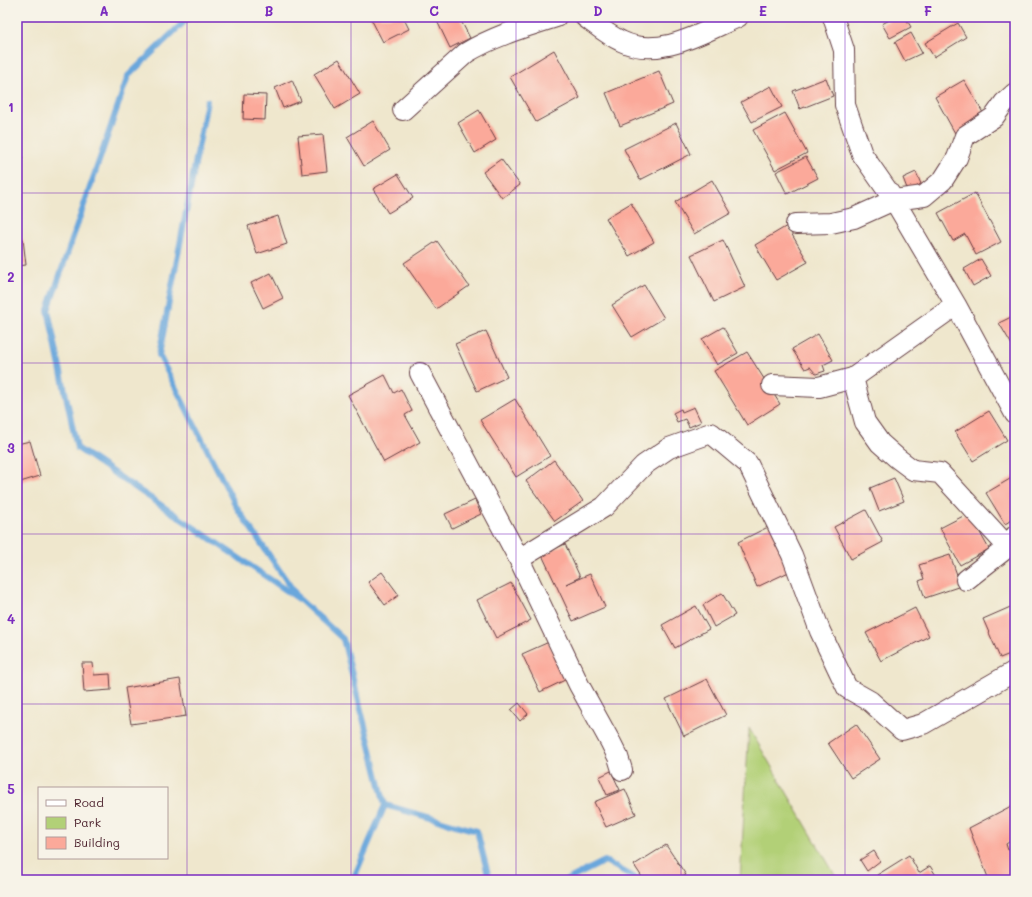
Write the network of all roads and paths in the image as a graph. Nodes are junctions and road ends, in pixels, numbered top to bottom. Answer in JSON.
{"nodes":[{"id":1,"x":556,"y":17,"type":"edge"},
{"id":2,"x":585,"y":17,"type":"edge"},
{"id":3,"x":738,"y":17,"type":"edge"},
{"id":4,"x":833,"y":17,"type":"edge"},
{"id":5,"x":1015,"y":93,"type":"edge"},
{"id":6,"x":403,"y":110,"type":"dead end"},
{"id":7,"x":894,"y":200,"type":"junction"},
{"id":8,"x":796,"y":224,"type":"dead end"},
{"id":9,"x":956,"y":305,"type":"junction"},
{"id":10,"x":420,"y":373,"type":"dead end"},
{"id":11,"x":853,"y":378,"type":"junction"},
{"id":12,"x":772,"y":385,"type":"dead end"},
{"id":13,"x":1015,"y":414,"type":"edge"},
{"id":14,"x":1011,"y":541,"type":"edge"},
{"id":15,"x":519,"y":559,"type":"junction"},
{"id":16,"x":966,"y":580,"type":"dead end"},
{"id":17,"x":1015,"y":671,"type":"edge"},
{"id":18,"x":622,"y":770,"type":"dead end"}],
"edges":[{"from":1,"to":6,"type":"street"},
{"from":2,"to":3,"type":"street"},
{"from":4,"to":7,"type":"street"},
{"from":5,"to":7,"type":"street"},
{"from":7,"to":8,"type":"street"},
{"from":7,"to":9,"type":"street"},
{"from":9,"to":11,"type":"street"},
{"from":9,"to":13,"type":"street"},
{"from":10,"to":15,"type":"street"},
{"from":11,"to":12,"type":"street"},
{"from":11,"to":14,"type":"street"},
{"from":14,"to":16,"type":"street"},
{"from":15,"to":17,"type":"street"},
{"from":15,"to":18,"type":"street"}]}
